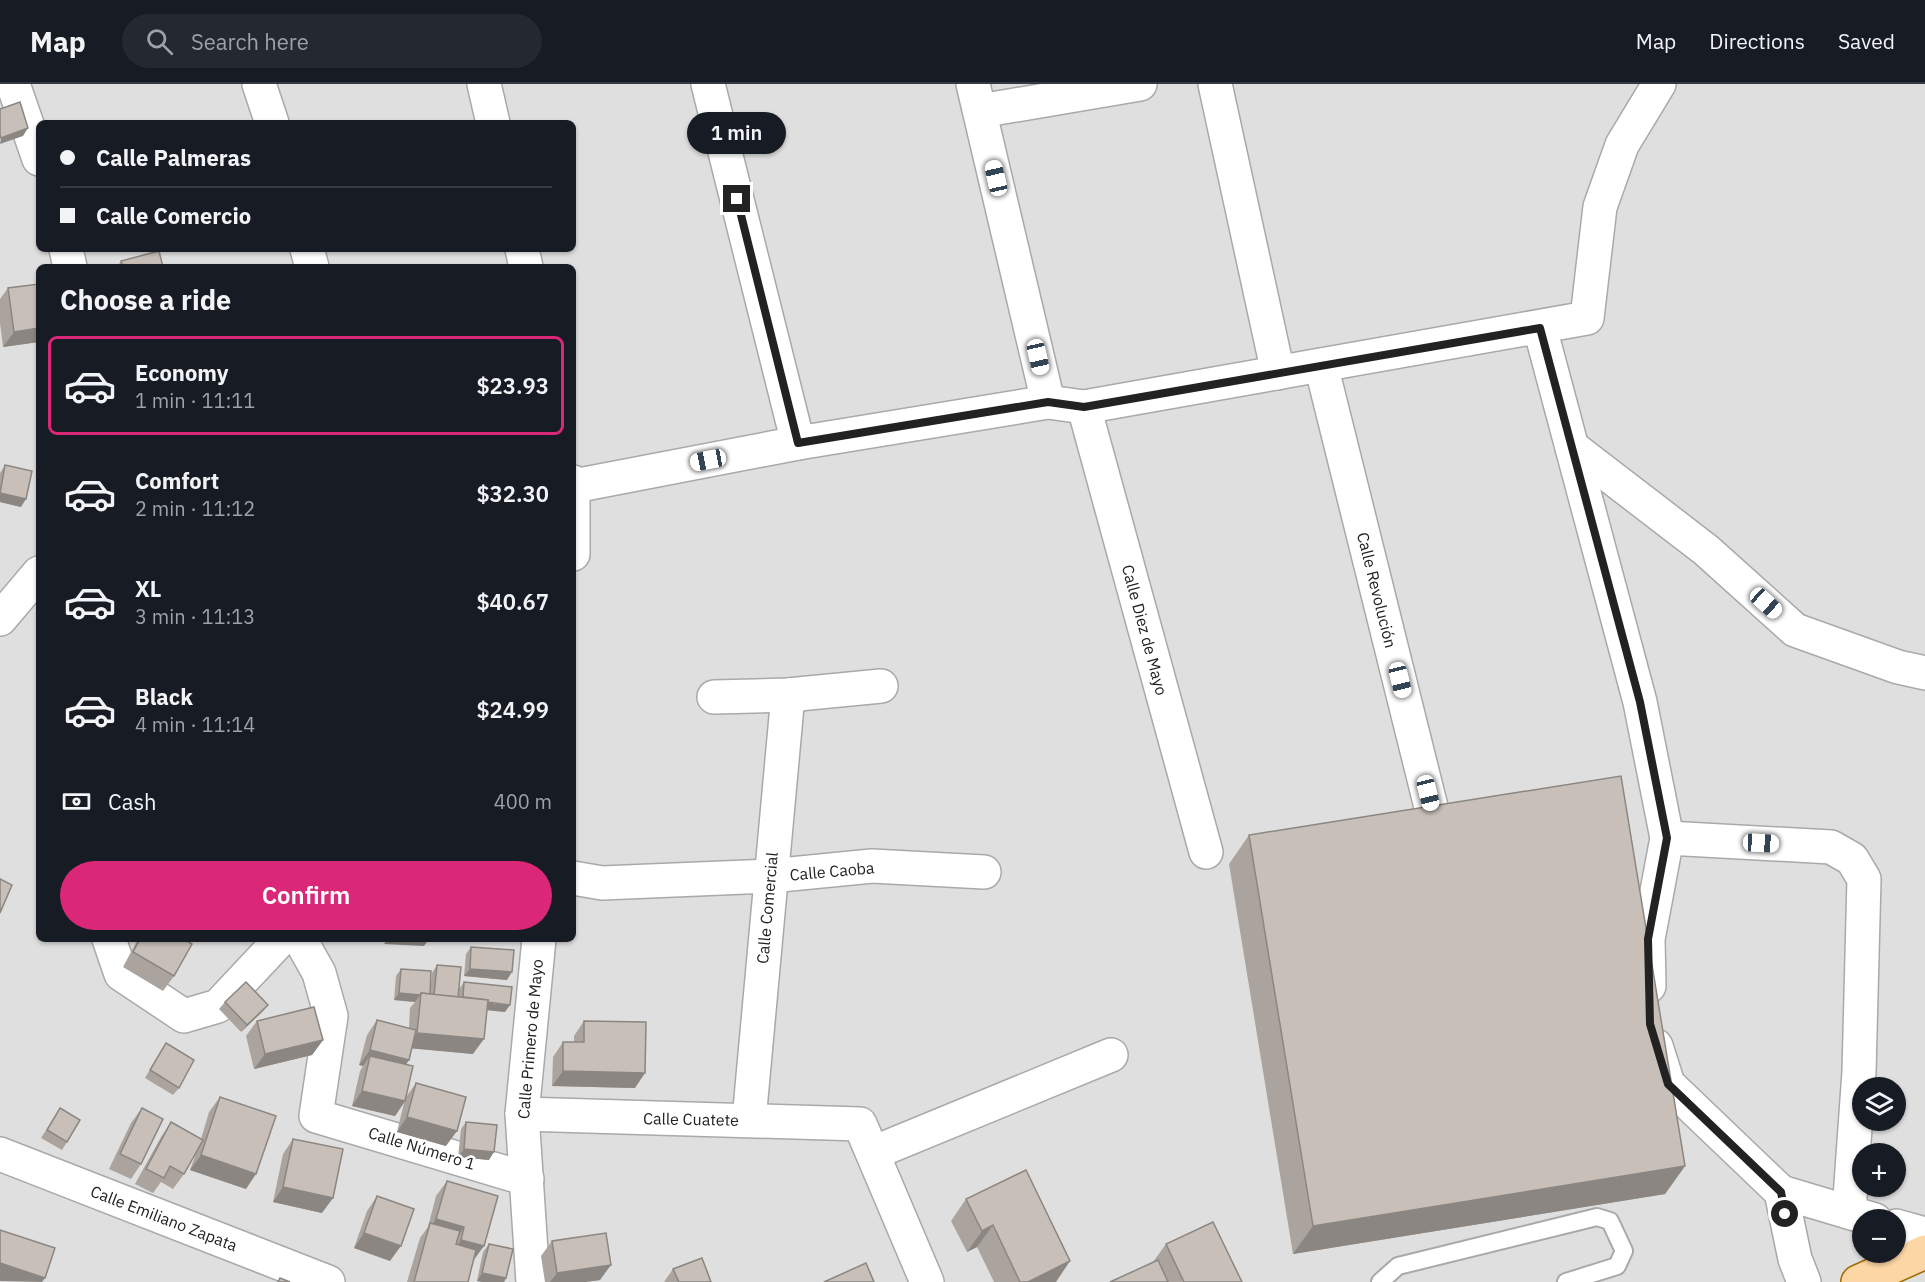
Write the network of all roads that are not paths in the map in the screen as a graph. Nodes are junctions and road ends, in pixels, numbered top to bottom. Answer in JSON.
{"nodes":[{"id":1,"x":13,"y":84,"type":"edge"},
{"id":2,"x":259,"y":84,"type":"edge"},
{"id":3,"x":484,"y":84,"type":"edge"},
{"id":4,"x":708,"y":84,"type":"edge"},
{"id":5,"x":1140,"y":84,"type":"edge"},
{"id":6,"x":1215,"y":84,"type":"edge"},
{"id":7,"x":1659,"y":84,"type":"edge"},
{"id":8,"x":977,"y":98,"type":"edge"},
{"id":9,"x":271,"y":120,"type":"edge"},
{"id":10,"x":492,"y":120,"type":"edge"},
{"id":11,"x":36,"y":150,"type":"edge"},
{"id":12,"x":1540,"y":328,"type":"junction"},
{"id":13,"x":1321,"y":365,"type":"junction"},
{"id":14,"x":1278,"y":373,"type":"junction"},
{"id":15,"x":1048,"y":402,"type":"junction"},
{"id":16,"x":1084,"y":407,"type":"junction"},
{"id":17,"x":798,"y":443,"type":"junction"},
{"id":18,"x":1572,"y":447,"type":"junction"},
{"id":19,"x":576,"y":483,"type":"edge"},
{"id":20,"x":36,"y":577,"type":"edge"},
{"id":21,"x":0,"y":619,"type":"edge"},
{"id":22,"x":1925,"y":673,"type":"edge"},
{"id":23,"x":881,"y":686,"type":"dead end"},
{"id":24,"x":788,"y":696,"type":"junction"},
{"id":25,"x":714,"y":697,"type":"dead end"},
{"id":26,"x":1433,"y":815,"type":"edge"},
{"id":27,"x":1667,"y":838,"type":"junction"},
{"id":28,"x":1206,"y":852,"type":"dead end"},
{"id":29,"x":984,"y":872,"type":"dead end"},
{"id":30,"x":770,"y":876,"type":"junction"},
{"id":31,"x":576,"y":879,"type":"edge"},
{"id":32,"x":110,"y":942,"type":"edge"},
{"id":33,"x":277,"y":942,"type":"edge"},
{"id":34,"x":302,"y":942,"type":"edge"},
{"id":35,"x":538,"y":942,"type":"edge"},
{"id":36,"x":1110,"y":1055,"type":"dead end"},
{"id":37,"x":522,"y":1114,"type":"junction"},
{"id":38,"x":749,"y":1120,"type":"junction"},
{"id":39,"x":867,"y":1139,"type":"junction"},
{"id":40,"x":0,"y":1154,"type":"edge"},
{"id":41,"x":527,"y":1179,"type":"junction"},
{"id":42,"x":1781,"y":1192,"type":"junction"},
{"id":43,"x":1862,"y":1209,"type":"edge"},
{"id":44,"x":1852,"y":1213,"type":"edge"},
{"id":45,"x":1906,"y":1229,"type":"edge"},
{"id":46,"x":1925,"y":1234,"type":"edge"},
{"id":47,"x":1925,"y":1252,"type":"edge"},
{"id":48,"x":328,"y":1282,"type":"edge"},
{"id":49,"x":533,"y":1282,"type":"edge"},
{"id":50,"x":927,"y":1282,"type":"edge"},
{"id":51,"x":1380,"y":1282,"type":"edge"},
{"id":52,"x":1566,"y":1282,"type":"edge"},
{"id":53,"x":1804,"y":1282,"type":"edge"},
{"id":54,"x":1858,"y":1282,"type":"edge"}],
"edges":[{"from":1,"to":11,"type":"street"},
{"from":2,"to":9,"type":"street"},
{"from":3,"to":10,"type":"street"},
{"from":4,"to":17,"type":"street"},
{"from":5,"to":8,"type":"street"},
{"from":6,"to":14,"type":"street"},
{"from":7,"to":12,"type":"street"},
{"from":8,"to":15,"type":"street"},
{"from":12,"to":13,"type":"street"},
{"from":12,"to":18,"type":"street"},
{"from":13,"to":14,"type":"street"},
{"from":13,"to":26,"type":"street","name":"Calle Revolución"},
{"from":14,"to":16,"type":"street"},
{"from":15,"to":16,"type":"street"},
{"from":15,"to":17,"type":"street"},
{"from":16,"to":28,"type":"street","name":"Calle Diez de Mayo"},
{"from":17,"to":19,"type":"street"},
{"from":18,"to":22,"type":"street"},
{"from":18,"to":27,"type":"street"},
{"from":20,"to":21,"type":"street"},
{"from":23,"to":24,"type":"street"},
{"from":24,"to":25,"type":"street"},
{"from":24,"to":30,"type":"street","name":"Calle Comercial"},
{"from":27,"to":42,"type":"street"},
{"from":27,"to":43,"type":"street"},
{"from":29,"to":30,"type":"street","name":"Calle Caoba"},
{"from":30,"to":31,"type":"street","name":"Calle Caoba"},
{"from":30,"to":38,"type":"street","name":"Calle Comercial"},
{"from":32,"to":33,"type":"street"},
{"from":34,"to":41,"type":"street","name":"Calle Número 1"},
{"from":35,"to":37,"type":"street","name":"Calle Primero de Mayo"},
{"from":36,"to":39,"type":"street","name":"Calle Cuatete"},
{"from":37,"to":38,"type":"street","name":"Calle Cuatete"},
{"from":37,"to":41,"type":"street","name":"Calle Primero de Mayo"},
{"from":38,"to":39,"type":"street","name":"Calle Cuatete"},
{"from":39,"to":50,"type":"street"},
{"from":40,"to":48,"type":"street","name":"Calle Emiliano Zapata"},
{"from":41,"to":49,"type":"street","name":"Calle Primero de Mayo"},
{"from":42,"to":44,"type":"street"},
{"from":42,"to":53,"type":"street"},
{"from":45,"to":46,"type":"street"},
{"from":47,"to":54,"type":"main road"},
{"from":51,"to":52,"type":"lane"}]}
